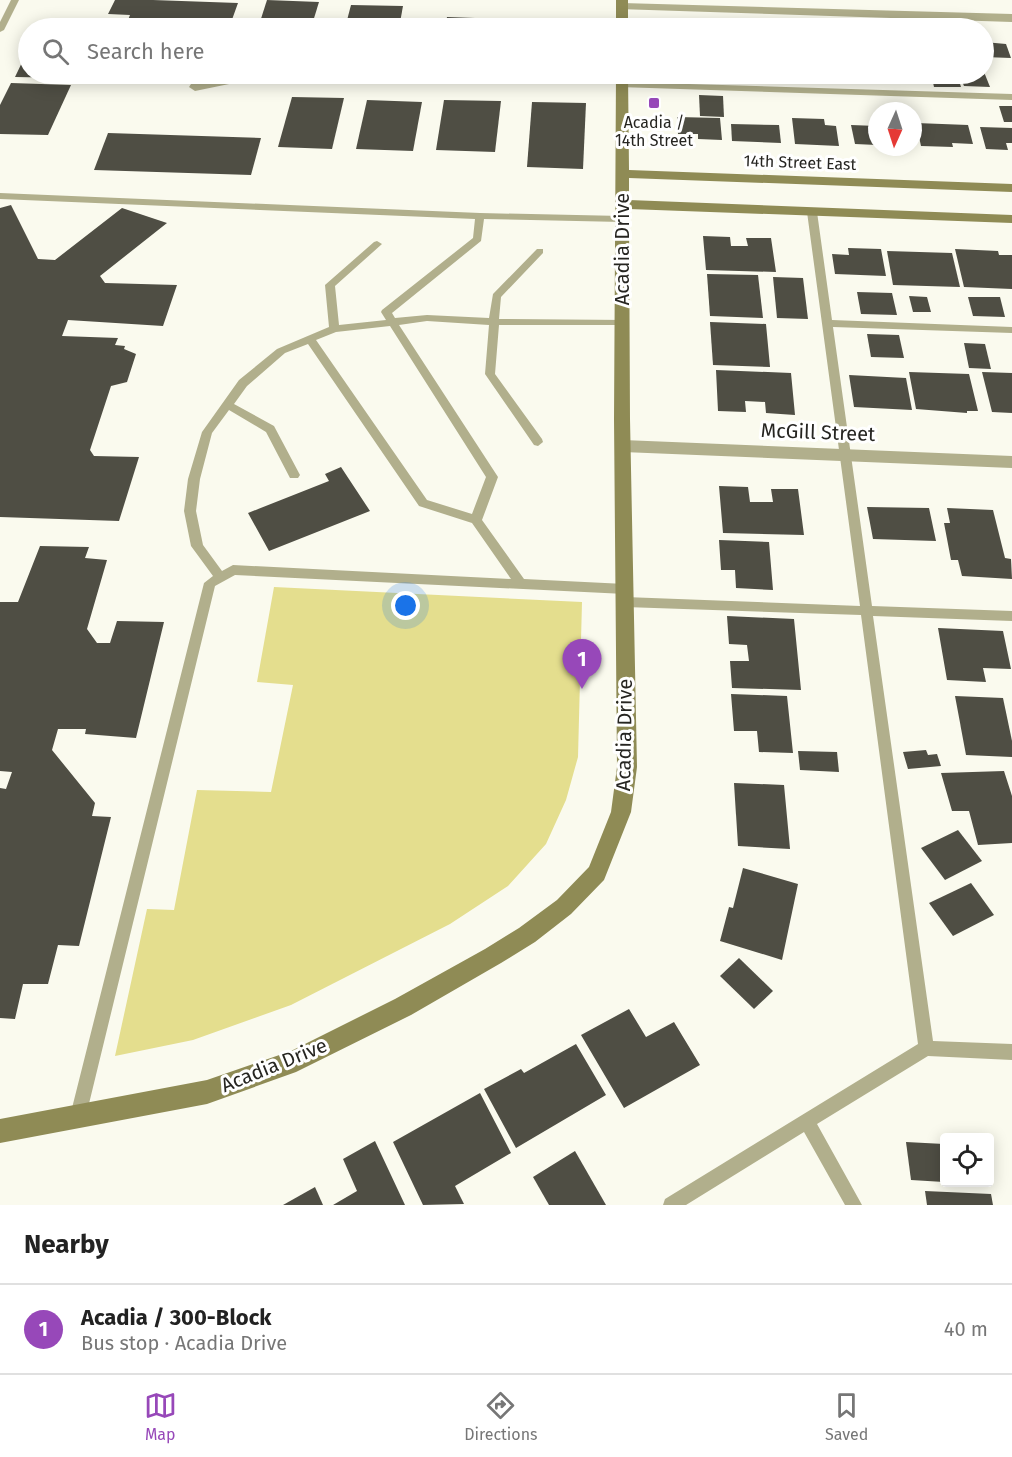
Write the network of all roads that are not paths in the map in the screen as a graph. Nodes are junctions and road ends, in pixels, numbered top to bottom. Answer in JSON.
{"nodes":[{"id":1,"x":15,"y":0,"type":"edge"},
{"id":2,"x":622,"y":4,"type":"edge"},
{"id":3,"x":1012,"y":18,"type":"edge"},
{"id":4,"x":0,"y":30,"type":"edge"},
{"id":5,"x":210,"y":84,"type":"edge"},
{"id":6,"x":622,"y":84,"type":"edge"},
{"id":7,"x":730,"y":84,"type":"edge"},
{"id":8,"x":195,"y":87,"type":"dead end"},
{"id":9,"x":1012,"y":97,"type":"edge"},
{"id":10,"x":622,"y":174,"type":"junction"},
{"id":11,"x":1012,"y":188,"type":"edge"},
{"id":12,"x":0,"y":196,"type":"edge"},
{"id":13,"x":622,"y":211,"type":"junction"},
{"id":14,"x":812,"y":212,"type":"junction"},
{"id":15,"x":480,"y":216,"type":"junction"},
{"id":16,"x":1012,"y":219,"type":"edge"},
{"id":17,"x":377,"y":244,"type":"dead end"},
{"id":18,"x":540,"y":251,"type":"dead end"},
{"id":19,"x":493,"y":322,"type":"junction"},
{"id":20,"x":622,"y":322,"type":"junction"},
{"id":21,"x":392,"y":323,"type":"junction"},
{"id":22,"x":827,"y":323,"type":"junction"},
{"id":23,"x":334,"y":329,"type":"junction"},
{"id":24,"x":1012,"y":330,"type":"edge"},
{"id":25,"x":309,"y":338,"type":"junction"},
{"id":26,"x":226,"y":404,"type":"junction"},
{"id":27,"x":538,"y":442,"type":"dead end"},
{"id":28,"x":623,"y":446,"type":"junction"},
{"id":29,"x":847,"y":454,"type":"junction"},
{"id":30,"x":1012,"y":462,"type":"edge"},
{"id":31,"x":294,"y":475,"type":"dead end"},
{"id":32,"x":476,"y":520,"type":"junction"},
{"id":33,"x":220,"y":577,"type":"junction"},
{"id":34,"x":521,"y":584,"type":"junction"},
{"id":35,"x":625,"y":595,"type":"junction"},
{"id":36,"x":868,"y":611,"type":"junction"},
{"id":37,"x":1012,"y":616,"type":"edge"},
{"id":38,"x":926,"y":1048,"type":"junction"},
{"id":39,"x":1012,"y":1052,"type":"edge"},
{"id":40,"x":78,"y":1116,"type":"junction"},
{"id":41,"x":807,"y":1121,"type":"junction"},
{"id":42,"x":0,"y":1131,"type":"edge"},
{"id":43,"x":671,"y":1205,"type":"edge"},
{"id":44,"x":854,"y":1205,"type":"edge"}],
"edges":[{"from":1,"to":4,"type":"lane"},
{"from":2,"to":3,"type":"street"},
{"from":5,"to":8,"type":"street"},
{"from":6,"to":10,"type":"street","name":"Acadia Drive"},
{"from":7,"to":9,"type":"lane"},
{"from":10,"to":11,"type":"street","name":"14th Street East"},
{"from":10,"to":13,"type":"street","name":"Acadia Drive"},
{"from":12,"to":15,"type":"lane"},
{"from":13,"to":14,"type":"street"},
{"from":13,"to":15,"type":"lane"},
{"from":13,"to":20,"type":"street","name":"Acadia Drive"},
{"from":14,"to":16,"type":"street"},
{"from":14,"to":22,"type":"lane"},
{"from":15,"to":21,"type":"lane"},
{"from":17,"to":23,"type":"lane"},
{"from":18,"to":19,"type":"lane"},
{"from":19,"to":20,"type":"lane"},
{"from":19,"to":21,"type":"lane"},
{"from":19,"to":27,"type":"lane"},
{"from":20,"to":28,"type":"street","name":"Acadia Drive"},
{"from":21,"to":23,"type":"lane"},
{"from":21,"to":32,"type":"lane"},
{"from":22,"to":24,"type":"lane"},
{"from":22,"to":29,"type":"lane"},
{"from":23,"to":25,"type":"lane"},
{"from":25,"to":26,"type":"lane"},
{"from":25,"to":32,"type":"lane"},
{"from":26,"to":31,"type":"lane"},
{"from":26,"to":33,"type":"lane"},
{"from":28,"to":29,"type":"street","name":"McGill Street"},
{"from":28,"to":35,"type":"street","name":"Acadia Drive"},
{"from":29,"to":30,"type":"street","name":"McGill Street"},
{"from":29,"to":36,"type":"lane"},
{"from":32,"to":34,"type":"lane"},
{"from":33,"to":34,"type":"lane"},
{"from":33,"to":40,"type":"lane"},
{"from":34,"to":35,"type":"lane"},
{"from":35,"to":36,"type":"lane"},
{"from":35,"to":40,"type":"street","name":"Acadia Drive"},
{"from":36,"to":37,"type":"lane"},
{"from":36,"to":38,"type":"lane"},
{"from":38,"to":39,"type":"lane"},
{"from":38,"to":41,"type":"lane"},
{"from":40,"to":42,"type":"street","name":"Acadia Drive"},
{"from":41,"to":43,"type":"lane"},
{"from":41,"to":44,"type":"lane"}]}
